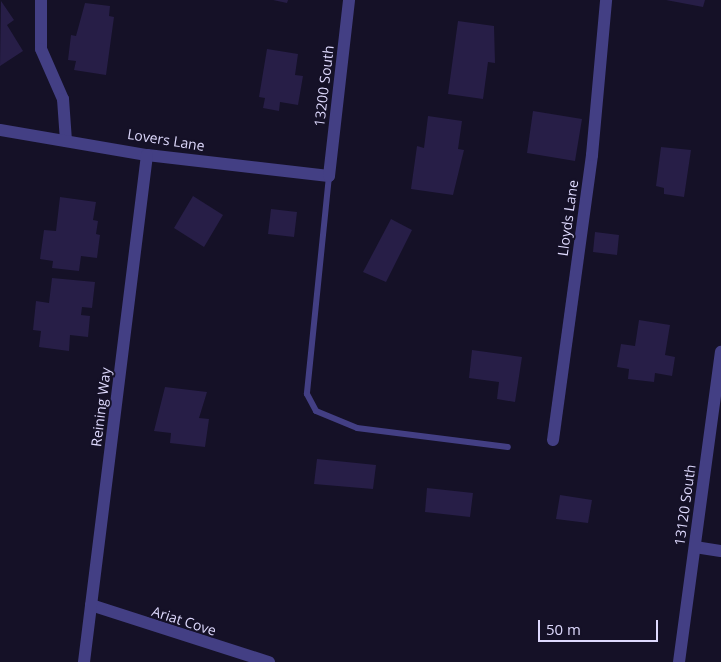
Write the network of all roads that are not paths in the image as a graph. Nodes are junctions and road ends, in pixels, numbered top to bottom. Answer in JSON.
{"nodes":[{"id":1,"x":41,"y":0,"type":"edge"},
{"id":2,"x":349,"y":0,"type":"edge"},
{"id":3,"x":606,"y":0,"type":"edge"},
{"id":4,"x":0,"y":130,"type":"edge"},
{"id":5,"x":66,"y":141,"type":"junction"},
{"id":6,"x":147,"y":155,"type":"junction"},
{"id":7,"x":328,"y":176,"type":"junction"},
{"id":8,"x":721,"y":352,"type":"edge"},
{"id":9,"x":553,"y":440,"type":"dead end"},
{"id":10,"x":508,"y":447,"type":"dead end"},
{"id":11,"x":695,"y":547,"type":"junction"},
{"id":12,"x":721,"y":551,"type":"edge"},
{"id":13,"x":91,"y":605,"type":"junction"},
{"id":14,"x":84,"y":662,"type":"edge"},
{"id":15,"x":269,"y":662,"type":"edge"},
{"id":16,"x":679,"y":662,"type":"edge"}],
"edges":[{"from":1,"to":5,"type":"street"},
{"from":2,"to":7,"type":"street","name":"13200 South"},
{"from":3,"to":9,"type":"street","name":"Lloyds Lane"},
{"from":4,"to":5,"type":"street","name":"Lovers Lane"},
{"from":5,"to":6,"type":"street","name":"Lovers Lane"},
{"from":6,"to":7,"type":"street","name":"Lovers Lane"},
{"from":6,"to":13,"type":"street","name":"Reining Way"},
{"from":7,"to":10,"type":"lane"},
{"from":8,"to":11,"type":"street","name":"13120 South"},
{"from":11,"to":12,"type":"street"},
{"from":11,"to":16,"type":"street","name":"13120 South"},
{"from":13,"to":14,"type":"street","name":"Reining Way"},
{"from":13,"to":15,"type":"street","name":"Ariat Cove"}]}
